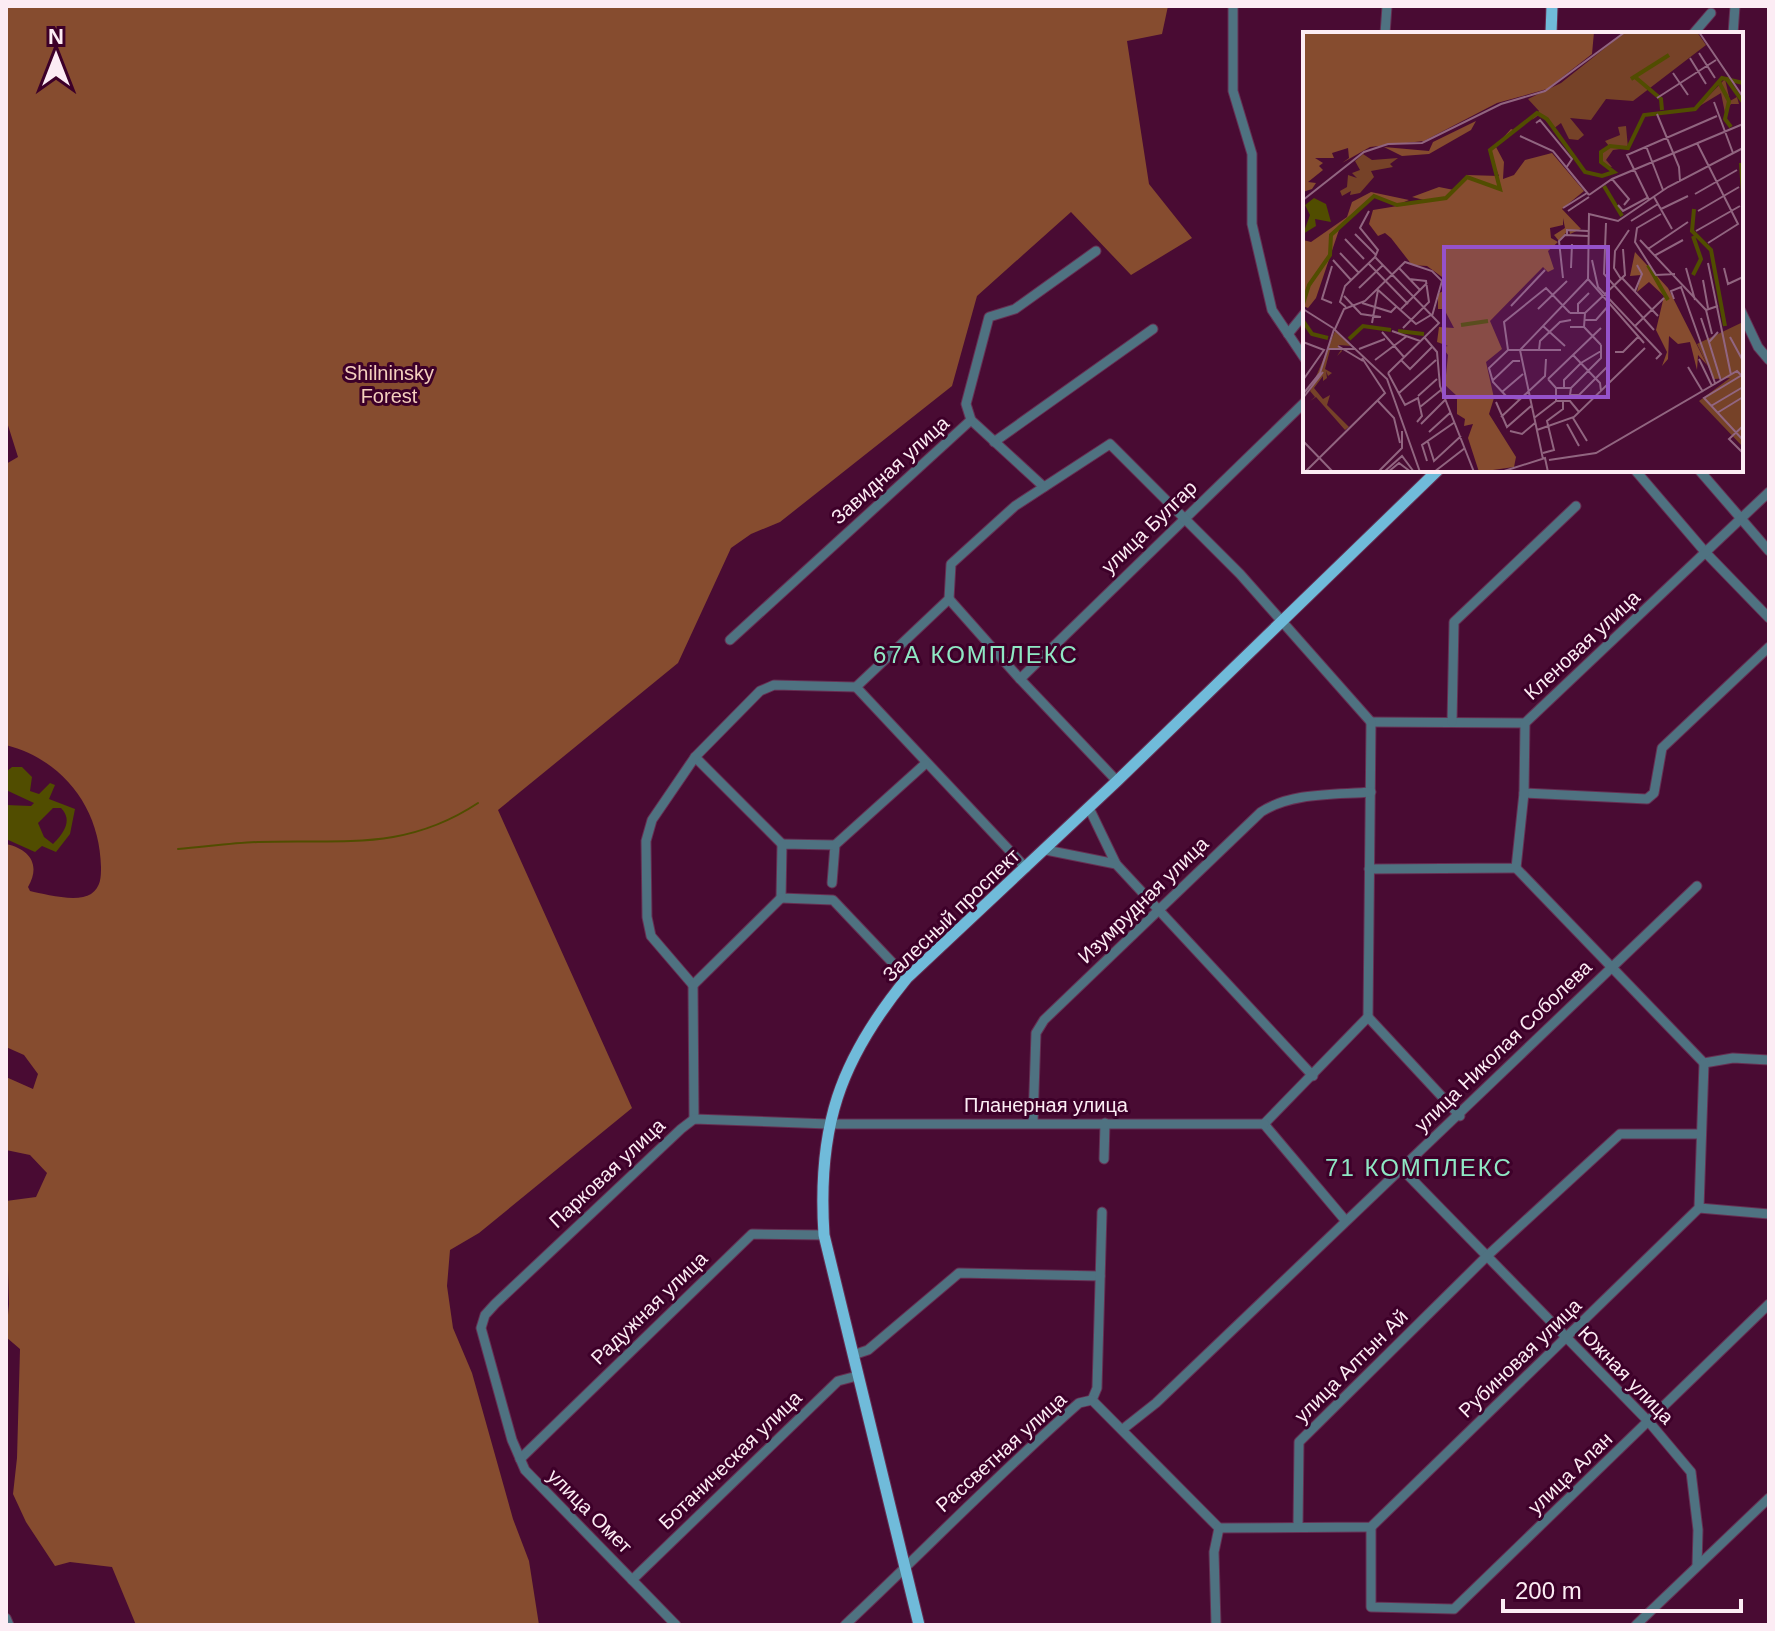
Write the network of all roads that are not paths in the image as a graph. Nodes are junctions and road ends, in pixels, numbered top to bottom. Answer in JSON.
{"nodes":[{"id":1,"x":1233,"y":6,"type":"edge"},
{"id":2,"x":1387,"y":6,"type":"edge"},
{"id":3,"x":1552,"y":6,"type":"edge"},
{"id":4,"x":1735,"y":6,"type":"edge"},
{"id":5,"x":1711,"y":13,"type":"dead end"},
{"id":6,"x":1385,"y":32,"type":"edge"},
{"id":7,"x":1551,"y":32,"type":"edge"},
{"id":8,"x":1695,"y":32,"type":"edge"},
{"id":9,"x":1733,"y":32,"type":"edge"},
{"id":10,"x":1096,"y":251,"type":"dead end"},
{"id":11,"x":1303,"y":315,"type":"edge"},
{"id":12,"x":1743,"y":315,"type":"edge"},
{"id":13,"x":1153,"y":329,"type":"dead end"},
{"id":14,"x":1288,"y":334,"type":"junction"},
{"id":15,"x":1303,"y":356,"type":"edge"},
{"id":16,"x":1769,"y":360,"type":"edge"},
{"id":17,"x":1303,"y":404,"type":"edge"},
{"id":18,"x":971,"y":420,"type":"junction"},
{"id":19,"x":994,"y":442,"type":"junction"},
{"id":20,"x":1436,"y":472,"type":"edge"},
{"id":21,"x":1637,"y":472,"type":"edge"},
{"id":22,"x":1701,"y":472,"type":"edge"},
{"id":23,"x":1044,"y":487,"type":"junction"},
{"id":24,"x":1769,"y":492,"type":"edge"},
{"id":25,"x":1576,"y":506,"type":"dead end"},
{"id":26,"x":1182,"y":519,"type":"junction"},
{"id":27,"x":1740,"y":520,"type":"junction"},
{"id":28,"x":1769,"y":551,"type":"edge"},
{"id":29,"x":1706,"y":553,"type":"junction"},
{"id":30,"x":949,"y":599,"type":"junction"},
{"id":31,"x":1769,"y":618,"type":"edge"},
{"id":32,"x":1281,"y":622,"type":"junction"},
{"id":33,"x":730,"y":640,"type":"dead end"},
{"id":34,"x":1769,"y":647,"type":"edge"},
{"id":35,"x":1020,"y":679,"type":"junction"},
{"id":36,"x":856,"y":687,"type":"junction"},
{"id":37,"x":1371,"y":722,"type":"junction"},
{"id":38,"x":1452,"y":722,"type":"junction"},
{"id":39,"x":1525,"y":723,"type":"junction"},
{"id":40,"x":695,"y":757,"type":"junction"},
{"id":41,"x":925,"y":764,"type":"junction"},
{"id":42,"x":1117,"y":781,"type":"junction"},
{"id":43,"x":1371,"y":792,"type":"junction"},
{"id":44,"x":1524,"y":793,"type":"junction"},
{"id":45,"x":1089,"y":808,"type":"junction"},
{"id":46,"x":782,"y":844,"type":"junction"},
{"id":47,"x":835,"y":845,"type":"junction"},
{"id":48,"x":1046,"y":850,"type":"junction"},
{"id":49,"x":1116,"y":864,"type":"junction"},
{"id":50,"x":1026,"y":868,"type":"junction"},
{"id":51,"x":1516,"y":868,"type":"junction"},
{"id":52,"x":1369,"y":869,"type":"junction"},
{"id":53,"x":832,"y":883,"type":"dead end"},
{"id":54,"x":1697,"y":886,"type":"dead end"},
{"id":55,"x":781,"y":898,"type":"junction"},
{"id":56,"x":1159,"y":910,"type":"junction"},
{"id":57,"x":1610,"y":967,"type":"junction"},
{"id":58,"x":907,"y":978,"type":"junction"},
{"id":59,"x":693,"y":985,"type":"junction"},
{"id":60,"x":1368,"y":1017,"type":"junction"},
{"id":61,"x":1769,"y":1060,"type":"edge"},
{"id":62,"x":1704,"y":1063,"type":"junction"},
{"id":63,"x":1313,"y":1076,"type":"junction"},
{"id":64,"x":1460,"y":1116,"type":"junction"},
{"id":65,"x":694,"y":1119,"type":"junction"},
{"id":66,"x":1033,"y":1122,"type":"junction"},
{"id":67,"x":1105,"y":1123,"type":"junction"},
{"id":68,"x":828,"y":1124,"type":"junction"},
{"id":69,"x":1264,"y":1124,"type":"junction"},
{"id":70,"x":1701,"y":1134,"type":"junction"},
{"id":71,"x":1104,"y":1159,"type":"dead end"},
{"id":72,"x":1401,"y":1168,"type":"junction"},
{"id":73,"x":1699,"y":1208,"type":"junction"},
{"id":74,"x":1102,"y":1212,"type":"dead end"},
{"id":75,"x":1769,"y":1214,"type":"edge"},
{"id":76,"x":1345,"y":1220,"type":"junction"},
{"id":77,"x":824,"y":1235,"type":"junction"},
{"id":78,"x":1487,"y":1256,"type":"junction"},
{"id":79,"x":1100,"y":1276,"type":"junction"},
{"id":80,"x":1769,"y":1304,"type":"edge"},
{"id":81,"x":485,"y":1315,"type":"joint"},
{"id":82,"x":1566,"y":1339,"type":"junction"},
{"id":83,"x":853,"y":1355,"type":"junction"},
{"id":84,"x":857,"y":1376,"type":"junction"},
{"id":85,"x":1092,"y":1400,"type":"junction"},
{"id":86,"x":1649,"y":1422,"type":"junction"},
{"id":87,"x":1123,"y":1429,"type":"junction"},
{"id":88,"x":520,"y":1459,"type":"junction"},
{"id":89,"x":1769,"y":1498,"type":"edge"},
{"id":90,"x":1298,"y":1526,"type":"junction"},
{"id":91,"x":1371,"y":1527,"type":"junction"},
{"id":92,"x":1219,"y":1528,"type":"junction"},
{"id":93,"x":1697,"y":1566,"type":"junction"},
{"id":94,"x":905,"y":1568,"type":"junction"},
{"id":95,"x":632,"y":1580,"type":"junction"},
{"id":96,"x":6,"y":1618,"type":"edge"},
{"id":97,"x":9,"y":1625,"type":"edge"},
{"id":98,"x":676,"y":1625,"type":"edge"},
{"id":99,"x":845,"y":1625,"type":"edge"},
{"id":100,"x":919,"y":1625,"type":"edge"},
{"id":101,"x":1216,"y":1625,"type":"edge"},
{"id":102,"x":1636,"y":1625,"type":"edge"}],
"edges":[{"from":1,"to":14,"type":"street"},
{"from":2,"to":6,"type":"street"},
{"from":3,"to":7,"type":"main road"},
{"from":4,"to":9,"type":"street"},
{"from":5,"to":8,"type":"street"},
{"from":10,"to":18,"type":"street","name":"Завидная улица"},
{"from":11,"to":14,"type":"street"},
{"from":12,"to":16,"type":"street"},
{"from":13,"to":19,"type":"street"},
{"from":14,"to":15,"type":"street"},
{"from":17,"to":26,"type":"street","name":"улица Булгар"},
{"from":18,"to":19,"type":"street"},
{"from":18,"to":33,"type":"street","name":"Завидная улица"},
{"from":19,"to":23,"type":"street"},
{"from":20,"to":32,"type":"main road","name":"Залесный проспект"},
{"from":21,"to":29,"type":"street"},
{"from":22,"to":27,"type":"street"},
{"from":23,"to":26,"type":"street"},
{"from":23,"to":30,"type":"street"},
{"from":24,"to":27,"type":"street","name":"Кленовая улица"},
{"from":25,"to":38,"type":"street"},
{"from":26,"to":32,"type":"street"},
{"from":26,"to":35,"type":"street","name":"улица Булгар"},
{"from":27,"to":28,"type":"street"},
{"from":27,"to":29,"type":"street","name":"Кленовая улица"},
{"from":29,"to":31,"type":"street"},
{"from":29,"to":39,"type":"street","name":"Кленовая улица"},
{"from":30,"to":35,"type":"street"},
{"from":30,"to":36,"type":"street"},
{"from":32,"to":37,"type":"street"},
{"from":32,"to":42,"type":"main road","name":"Залесный проспект"},
{"from":34,"to":44,"type":"street"},
{"from":35,"to":42,"type":"street"},
{"from":36,"to":40,"type":"street"},
{"from":36,"to":41,"type":"street"},
{"from":37,"to":38,"type":"street","name":"Кленовая улица"},
{"from":37,"to":43,"type":"street"},
{"from":38,"to":39,"type":"street","name":"Кленовая улица"},
{"from":39,"to":44,"type":"street"},
{"from":40,"to":46,"type":"street"},
{"from":40,"to":59,"type":"street"},
{"from":41,"to":47,"type":"street"},
{"from":41,"to":50,"type":"street"},
{"from":42,"to":45,"type":"main road","name":"Залесный проспект"},
{"from":43,"to":52,"type":"street"},
{"from":43,"to":56,"type":"street","name":"Изумрудная улица"},
{"from":44,"to":51,"type":"street"},
{"from":45,"to":48,"type":"main road","name":"Залесный проспект"},
{"from":45,"to":49,"type":"street"},
{"from":46,"to":47,"type":"street"},
{"from":46,"to":55,"type":"street"},
{"from":47,"to":53,"type":"street"},
{"from":48,"to":49,"type":"street"},
{"from":48,"to":50,"type":"main road","name":"Залесный проспект"},
{"from":49,"to":56,"type":"street"},
{"from":50,"to":58,"type":"main road","name":"Залесный проспект"},
{"from":51,"to":52,"type":"street"},
{"from":51,"to":57,"type":"street"},
{"from":52,"to":60,"type":"street"},
{"from":54,"to":57,"type":"street","name":"улица Николая Соболева"},
{"from":55,"to":58,"type":"street"},
{"from":55,"to":59,"type":"street"},
{"from":56,"to":63,"type":"street"},
{"from":56,"to":66,"type":"street","name":"Изумрудная улица"},
{"from":57,"to":62,"type":"street"},
{"from":57,"to":64,"type":"street","name":"улица Николая Соболева"},
{"from":58,"to":68,"type":"main road","name":"Залесный проспект"},
{"from":59,"to":65,"type":"street"},
{"from":60,"to":63,"type":"street"},
{"from":60,"to":64,"type":"street"},
{"from":61,"to":62,"type":"street"},
{"from":62,"to":70,"type":"street"},
{"from":63,"to":69,"type":"street"},
{"from":64,"to":72,"type":"street","name":"улица Николая Соболева"},
{"from":65,"to":68,"type":"street","name":"Парковая улица"},
{"from":65,"to":81,"type":"street","name":"Парковая улица"},
{"from":66,"to":67,"type":"street","name":"Планерная улица"},
{"from":66,"to":68,"type":"street","name":"Планерная улица"},
{"from":67,"to":69,"type":"street","name":"Планерная улица"},
{"from":67,"to":71,"type":"street"},
{"from":68,"to":77,"type":"main road","name":"Залесный проспект"},
{"from":69,"to":76,"type":"street"},
{"from":70,"to":73,"type":"street"},
{"from":70,"to":78,"type":"street","name":"улица Алтын Ай"},
{"from":72,"to":76,"type":"street","name":"улица Николая Соболева"},
{"from":72,"to":78,"type":"street","name":"Южная улица"},
{"from":73,"to":75,"type":"street"},
{"from":73,"to":82,"type":"street","name":"Рубиновая улица"},
{"from":74,"to":79,"type":"street","name":"Рассветная улица"},
{"from":76,"to":87,"type":"street","name":"улица Николая Соболева"},
{"from":77,"to":83,"type":"main road","name":"Залесный проспект"},
{"from":77,"to":88,"type":"street","name":"Радужная улица"},
{"from":78,"to":82,"type":"street","name":"Южная улица"},
{"from":78,"to":90,"type":"street","name":"улица Алтын Ай"},
{"from":79,"to":83,"type":"street"},
{"from":79,"to":85,"type":"street","name":"Рассветная улица"},
{"from":80,"to":86,"type":"street","name":"улица Алан"},
{"from":81,"to":88,"type":"street","name":"улица Омет"},
{"from":82,"to":86,"type":"street","name":"Южная улица"},
{"from":82,"to":91,"type":"street","name":"Рубиновая улица"},
{"from":83,"to":84,"type":"main road","name":"Залесный проспект"},
{"from":84,"to":94,"type":"main road","name":"Залесный проспект"},
{"from":84,"to":95,"type":"street","name":"Ботаническая улица"},
{"from":85,"to":87,"type":"street"},
{"from":85,"to":94,"type":"street","name":"Рассветная улица"},
{"from":86,"to":91,"type":"street","name":"улица Алан"},
{"from":86,"to":93,"type":"street","name":"Южная улица"},
{"from":87,"to":92,"type":"street"},
{"from":88,"to":95,"type":"street","name":"улица Омет"},
{"from":89,"to":93,"type":"street"},
{"from":90,"to":91,"type":"street"},
{"from":90,"to":92,"type":"street"},
{"from":92,"to":101,"type":"street"},
{"from":93,"to":102,"type":"street"},
{"from":94,"to":99,"type":"street","name":"Рассветная улица"},
{"from":94,"to":100,"type":"main road","name":"Залесный проспект"},
{"from":95,"to":98,"type":"street","name":"улица Омет"},
{"from":96,"to":97,"type":"street"}]}
